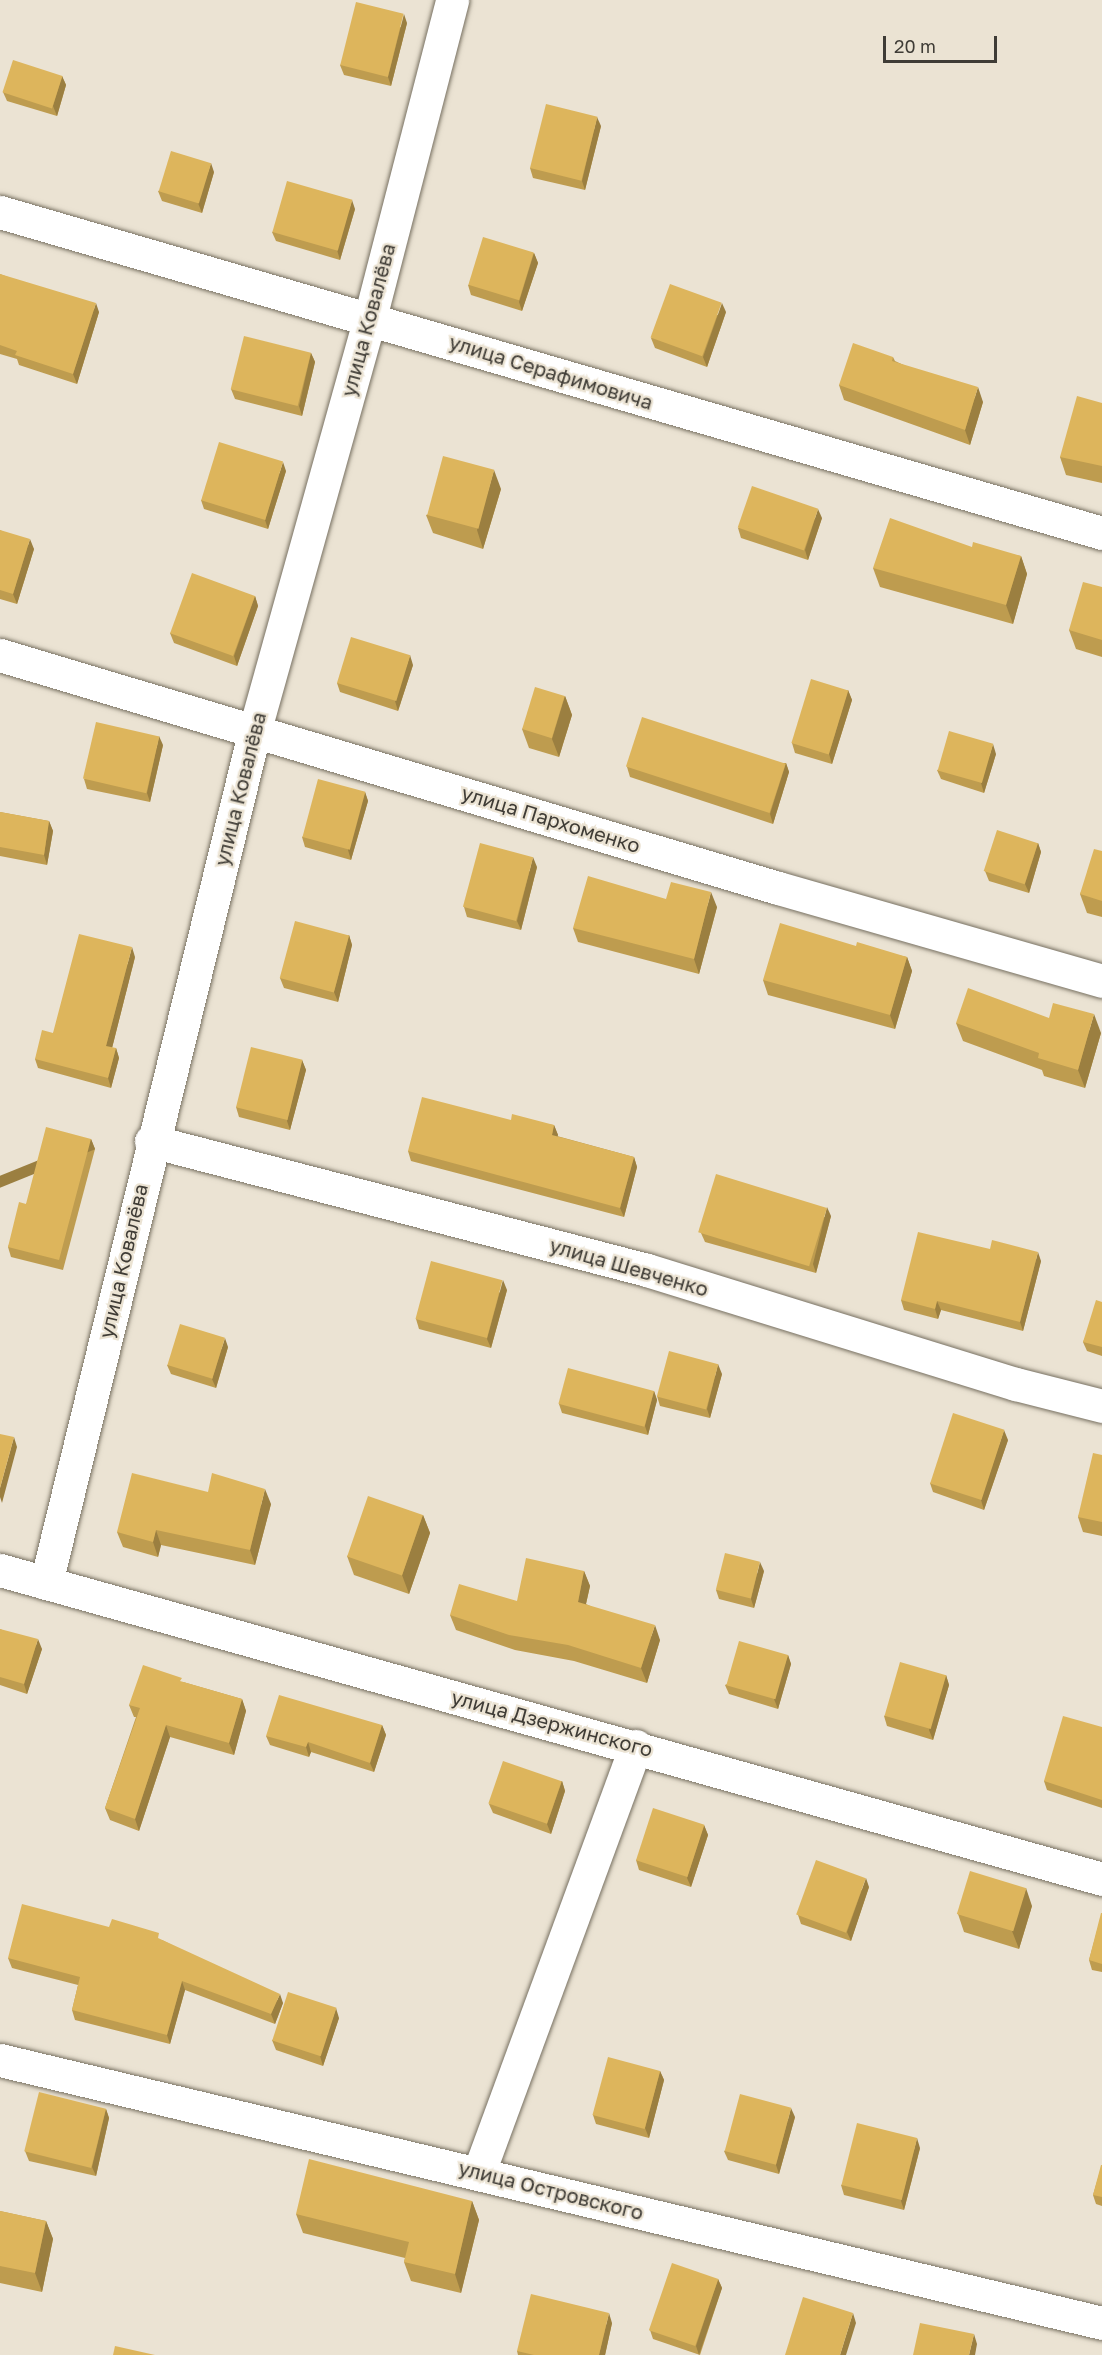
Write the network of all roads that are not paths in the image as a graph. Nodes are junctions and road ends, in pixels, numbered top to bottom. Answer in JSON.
{"nodes":[{"id":1,"x":452,"y":0,"type":"edge"},
{"id":2,"x":0,"y":212,"type":"edge"},
{"id":3,"x":370,"y":318,"type":"junction"},
{"id":4,"x":1102,"y":533,"type":"edge"},
{"id":5,"x":0,"y":655,"type":"edge"},
{"id":6,"x":255,"y":729,"type":"junction"},
{"id":7,"x":1102,"y":981,"type":"edge"},
{"id":8,"x":152,"y":1141,"type":"junction"},
{"id":9,"x":1102,"y":1406,"type":"edge"},
{"id":10,"x":0,"y":1570,"type":"edge"},
{"id":11,"x":46,"y":1583,"type":"junction"},
{"id":12,"x":636,"y":1746,"type":"junction"},
{"id":13,"x":1102,"y":1879,"type":"edge"},
{"id":14,"x":0,"y":2060,"type":"edge"},
{"id":15,"x":479,"y":2172,"type":"junction"},
{"id":16,"x":1102,"y":2323,"type":"edge"}],
"edges":[{"from":1,"to":3,"type":"street","name":"улица Ковалёва"},
{"from":2,"to":3,"type":"street","name":"улица Серафимовича"},
{"from":3,"to":4,"type":"street","name":"улица Серафимовича"},
{"from":3,"to":6,"type":"street","name":"улица Ковалёва"},
{"from":5,"to":6,"type":"street","name":"улица Пархоменко"},
{"from":6,"to":7,"type":"street","name":"улица Пархоменко"},
{"from":6,"to":8,"type":"street","name":"улица Ковалёва"},
{"from":8,"to":9,"type":"street","name":"улица Шевченко"},
{"from":8,"to":11,"type":"street","name":"улица Ковалёва"},
{"from":10,"to":11,"type":"street","name":"улица Дзержинского"},
{"from":11,"to":12,"type":"street","name":"улица Дзержинского"},
{"from":12,"to":13,"type":"street","name":"улица Дзержинского"},
{"from":12,"to":15,"type":"street"},
{"from":14,"to":15,"type":"street","name":"улица Островского"},
{"from":15,"to":16,"type":"street","name":"улица Островского"}]}
